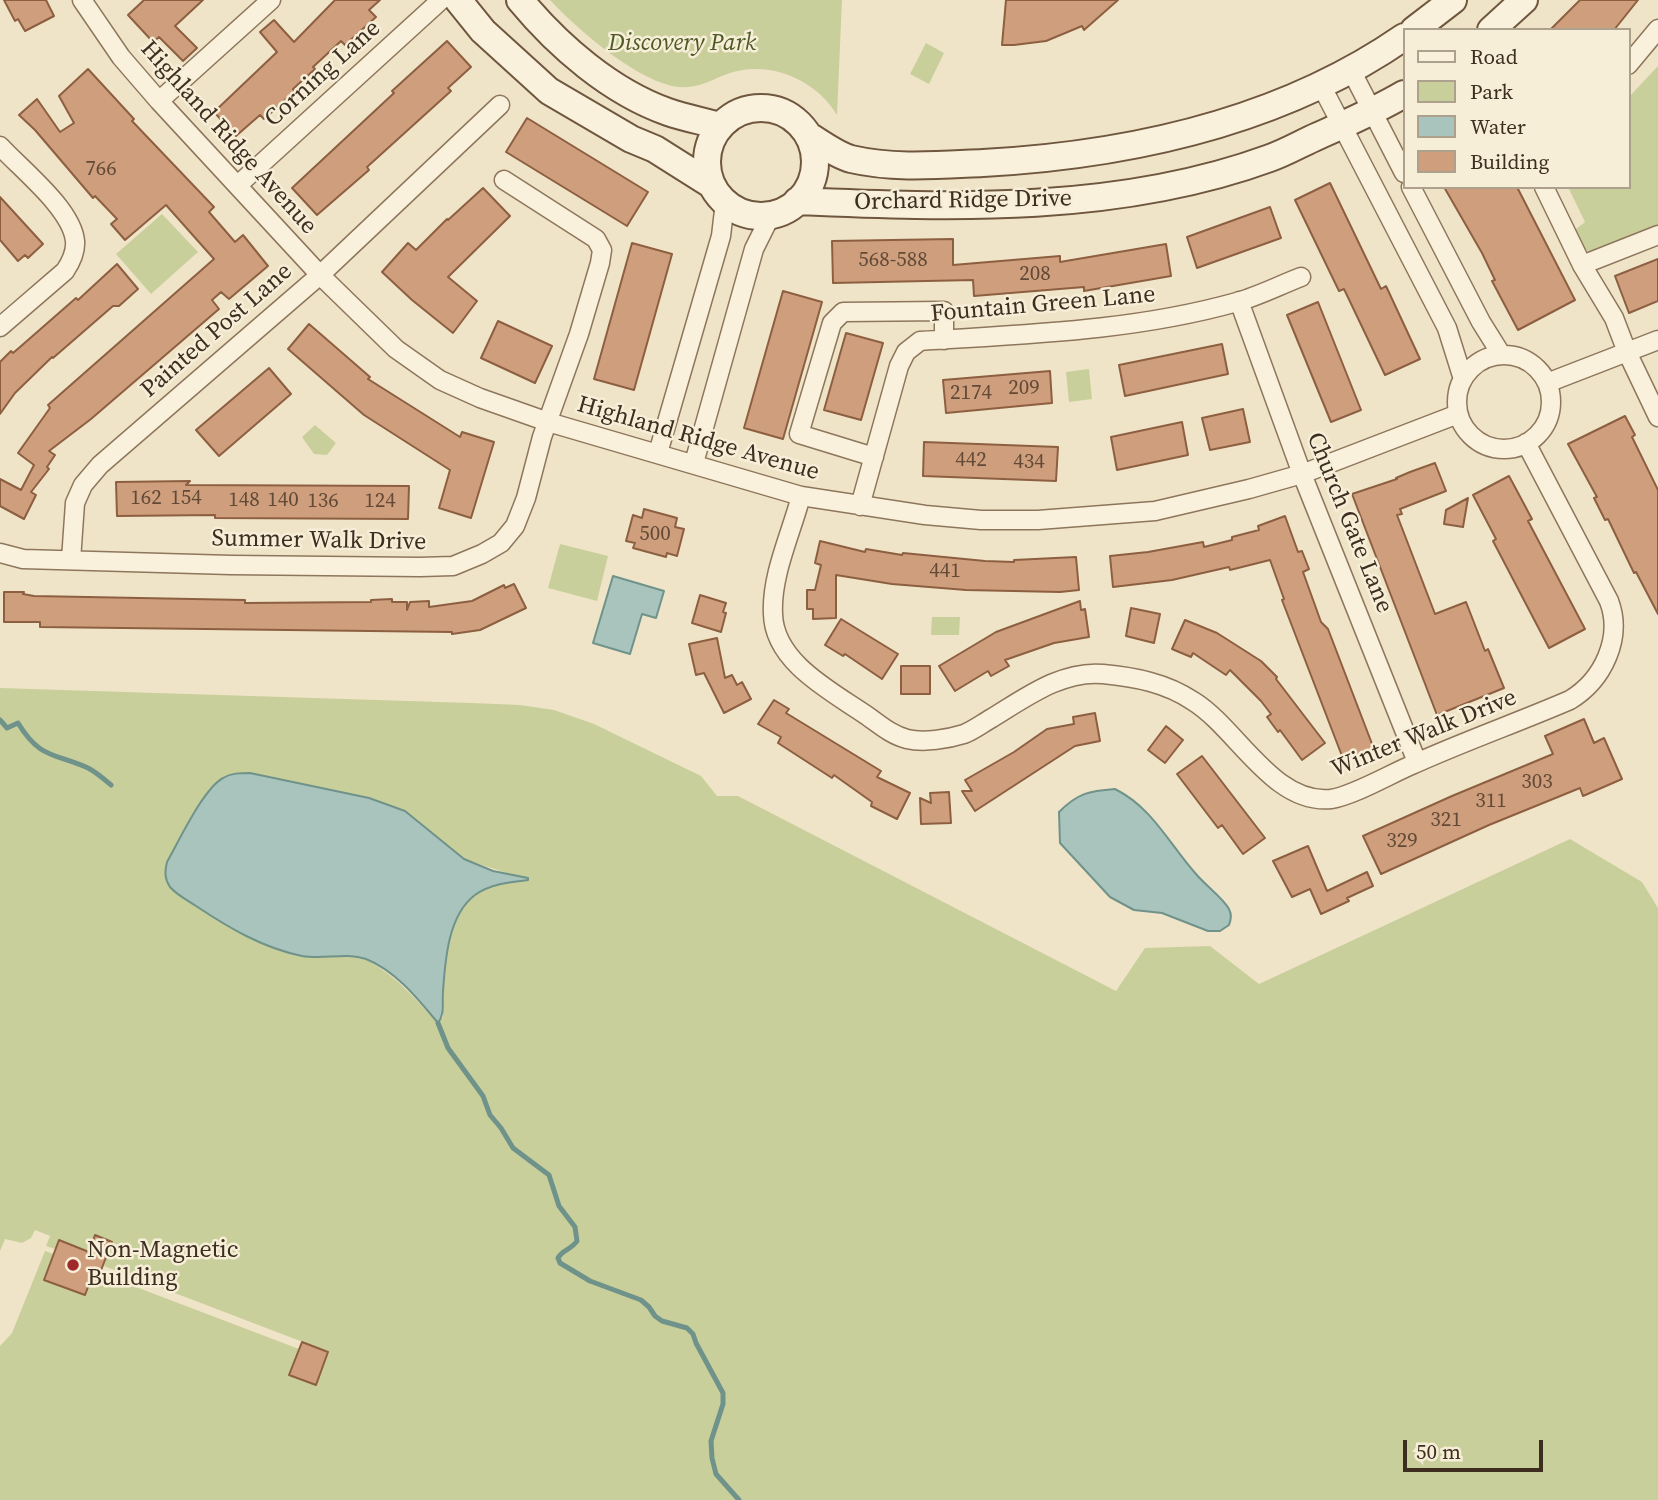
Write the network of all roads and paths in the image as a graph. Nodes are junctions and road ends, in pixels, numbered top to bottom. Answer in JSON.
{"nodes":[{"id":1,"x":82,"y":0,"type":"edge"},
{"id":2,"x":271,"y":0,"type":"edge"},
{"id":3,"x":441,"y":0,"type":"edge"},
{"id":4,"x":458,"y":0,"type":"edge"},
{"id":5,"x":520,"y":0,"type":"edge"},
{"id":6,"x":1453,"y":0,"type":"edge"},
{"id":7,"x":1524,"y":0,"type":"edge"},
{"id":8,"x":1417,"y":28,"type":"edge"},
{"id":9,"x":1493,"y":28,"type":"edge"},
{"id":10,"x":1658,"y":29,"type":"edge"},
{"id":11,"x":1402,"y":38,"type":"edge"},
{"id":12,"x":1630,"y":63,"type":"edge"},
{"id":13,"x":1351,"y":70,"type":"junction"},
{"id":14,"x":1321,"y":85,"type":"junction"},
{"id":15,"x":1402,"y":95,"type":"edge"},
{"id":16,"x":159,"y":101,"type":"junction"},
{"id":17,"x":500,"y":105,"type":"dead end"},
{"id":18,"x":1373,"y":111,"type":"junction"},
{"id":19,"x":1344,"y":125,"type":"junction"},
{"id":20,"x":720,"y":126,"type":"junction"},
{"id":21,"x":808,"y":136,"type":"junction"},
{"id":22,"x":0,"y":146,"type":"edge"},
{"id":23,"x":1402,"y":169,"type":"edge"},
{"id":24,"x":504,"y":180,"type":"dead end"},
{"id":25,"x":238,"y":185,"type":"junction"},
{"id":26,"x":1413,"y":189,"type":"edge"},
{"id":27,"x":1545,"y":189,"type":"edge"},
{"id":28,"x":718,"y":194,"type":"junction"},
{"id":29,"x":797,"y":201,"type":"junction"},
{"id":30,"x":771,"y":215,"type":"junction"},
{"id":31,"x":1658,"y":235,"type":"edge"},
{"id":32,"x":1582,"y":265,"type":"junction"},
{"id":33,"x":320,"y":275,"type":"junction"},
{"id":34,"x":1301,"y":277,"type":"dead end"},
{"id":35,"x":1239,"y":301,"type":"junction"},
{"id":36,"x":0,"y":327,"type":"edge"},
{"id":37,"x":944,"y":340,"type":"junction"},
{"id":38,"x":1658,"y":340,"type":"edge"},
{"id":39,"x":1627,"y":352,"type":"junction"},
{"id":40,"x":1501,"y":354,"type":"junction"},
{"id":41,"x":1463,"y":379,"type":"junction"},
{"id":42,"x":1547,"y":383,"type":"junction"},
{"id":43,"x":1458,"y":414,"type":"junction"},
{"id":44,"x":1658,"y":417,"type":"edge"},
{"id":45,"x":548,"y":422,"type":"junction"},
{"id":46,"x":1526,"y":443,"type":"junction"},
{"id":47,"x":658,"y":453,"type":"junction"},
{"id":48,"x":874,"y":457,"type":"junction"},
{"id":49,"x":694,"y":463,"type":"junction"},
{"id":50,"x":1301,"y":474,"type":"junction"},
{"id":51,"x":801,"y":496,"type":"junction"},
{"id":52,"x":860,"y":506,"type":"junction"},
{"id":53,"x":0,"y":553,"type":"edge"},
{"id":54,"x":71,"y":560,"type":"junction"},
{"id":55,"x":1417,"y":762,"type":"junction"}],
"edges":[{"from":1,"to":16,"type":"street","name":"Highland Ridge Avenue"},
{"from":2,"to":16,"type":"street"},
{"from":3,"to":25,"type":"street","name":"Corning Lane"},
{"from":4,"to":28,"type":"street"},
{"from":5,"to":20,"type":"street"},
{"from":6,"to":8,"type":"street"},
{"from":7,"to":9,"type":"street"},
{"from":10,"to":12,"type":"street"},
{"from":11,"to":13,"type":"street","name":"Orchard Ridge Drive"},
{"from":13,"to":14,"type":"street","name":"Orchard Ridge Drive"},
{"from":13,"to":18,"type":"street"},
{"from":14,"to":19,"type":"street"},
{"from":14,"to":21,"type":"street","name":"Orchard Ridge Drive"},
{"from":15,"to":18,"type":"street","name":"Orchard Ridge Drive"},
{"from":16,"to":25,"type":"street","name":"Highland Ridge Avenue"},
{"from":17,"to":33,"type":"street","name":"Painted Post Lane"},
{"from":18,"to":19,"type":"street","name":"Orchard Ridge Drive"},
{"from":18,"to":23,"type":"street"},
{"from":19,"to":29,"type":"street","name":"Orchard Ridge Drive"},
{"from":19,"to":41,"type":"street"},
{"from":20,"to":21,"type":"street"},
{"from":20,"to":28,"type":"street"},
{"from":21,"to":29,"type":"street"},
{"from":22,"to":36,"type":"street"},
{"from":24,"to":45,"type":"street","name":"Summer Walk Drive"},
{"from":25,"to":33,"type":"street","name":"Highland Ridge Avenue"},
{"from":26,"to":40,"type":"street"},
{"from":27,"to":32,"type":"street"},
{"from":28,"to":30,"type":"street"},
{"from":28,"to":47,"type":"street"},
{"from":29,"to":30,"type":"street"},
{"from":30,"to":49,"type":"street"},
{"from":31,"to":32,"type":"street"},
{"from":32,"to":39,"type":"street"},
{"from":33,"to":45,"type":"street","name":"Highland Ridge Avenue"},
{"from":33,"to":54,"type":"street","name":"Painted Post Lane"},
{"from":34,"to":35,"type":"street","name":"Fountain Green Lane"},
{"from":35,"to":37,"type":"street","name":"Fountain Green Lane"},
{"from":35,"to":50,"type":"street","name":"Church Gate Lane"},
{"from":37,"to":48,"type":"street","name":"Fountain Green Lane"},
{"from":37,"to":48,"type":"street"},
{"from":38,"to":39,"type":"street"},
{"from":39,"to":42,"type":"street"},
{"from":39,"to":44,"type":"street"},
{"from":40,"to":41,"type":"street"},
{"from":40,"to":42,"type":"street"},
{"from":41,"to":43,"type":"street"},
{"from":42,"to":46,"type":"street"},
{"from":43,"to":46,"type":"street"},
{"from":43,"to":50,"type":"street","name":"Highland Ridge Avenue"},
{"from":45,"to":47,"type":"street","name":"Highland Ridge Avenue"},
{"from":45,"to":54,"type":"street","name":"Summer Walk Drive"},
{"from":46,"to":55,"type":"street","name":"Winter Walk Drive"},
{"from":47,"to":49,"type":"street","name":"Highland Ridge Avenue"},
{"from":48,"to":52,"type":"street","name":"Fountain Green Lane"},
{"from":49,"to":51,"type":"street","name":"Highland Ridge Avenue"},
{"from":50,"to":52,"type":"street","name":"Highland Ridge Avenue"},
{"from":50,"to":55,"type":"street","name":"Church Gate Lane"},
{"from":51,"to":52,"type":"street","name":"Highland Ridge Avenue"},
{"from":51,"to":55,"type":"street","name":"Winter Walk Drive"},
{"from":53,"to":54,"type":"street","name":"Summer Walk Drive"}]}
